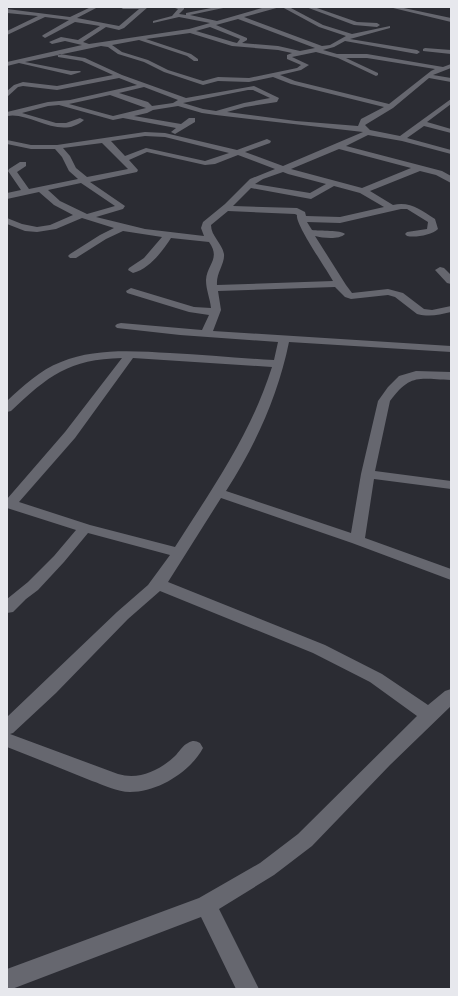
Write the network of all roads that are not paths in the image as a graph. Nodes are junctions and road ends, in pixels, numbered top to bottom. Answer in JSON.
{"nodes":[{"id":1,"x":17,"y":7,"type":"edge"},
{"id":2,"x":95,"y":7,"type":"edge"},
{"id":3,"x":123,"y":7,"type":"edge"},
{"id":4,"x":144,"y":7,"type":"edge"},
{"id":5,"x":176,"y":7,"type":"edge"},
{"id":6,"x":225,"y":7,"type":"edge"},
{"id":7,"x":277,"y":7,"type":"edge"},
{"id":8,"x":285,"y":7,"type":"edge"},
{"id":9,"x":309,"y":7,"type":"edge"},
{"id":10,"x":392,"y":7,"type":"edge"},
{"id":11,"x":415,"y":7,"type":"edge"},
{"id":12,"x":58,"y":9,"type":"dead end"},
{"id":13,"x":402,"y":9,"type":"junction"},
{"id":14,"x":9,"y":11,"type":"edge"},
{"id":15,"x":447,"y":13,"type":"dead end"},
{"id":16,"x":240,"y":14,"type":"junction"},
{"id":17,"x":47,"y":15,"type":"junction"},
{"id":18,"x":179,"y":16,"type":"junction"},
{"id":19,"x":431,"y":17,"type":"junction"},
{"id":20,"x":74,"y":19,"type":"junction"},
{"id":21,"x":451,"y":20,"type":"edge"},
{"id":22,"x":155,"y":22,"type":"dead end"},
{"id":23,"x":214,"y":24,"type":"junction"},
{"id":24,"x":106,"y":25,"type":"junction"},
{"id":25,"x":190,"y":31,"type":"junction"},
{"id":26,"x":7,"y":33,"type":"edge"},
{"id":27,"x":45,"y":36,"type":"dead end"},
{"id":28,"x":352,"y":36,"type":"junction"},
{"id":29,"x":138,"y":38,"type":"junction"},
{"id":30,"x":342,"y":40,"type":"junction"},
{"id":31,"x":52,"y":42,"type":"dead end"},
{"id":32,"x":78,"y":42,"type":"junction"},
{"id":33,"x":100,"y":44,"type":"junction"},
{"id":34,"x":232,"y":44,"type":"junction"},
{"id":35,"x":88,"y":46,"type":"junction"},
{"id":36,"x":380,"y":46,"type":"junction"},
{"id":37,"x":320,"y":49,"type":"junction"},
{"id":38,"x":425,"y":50,"type":"dead end"},
{"id":39,"x":417,"y":52,"type":"dead end"},
{"id":40,"x":451,"y":52,"type":"edge"},
{"id":41,"x":299,"y":53,"type":"junction"},
{"id":42,"x":49,"y":55,"type":"junction"},
{"id":43,"x":361,"y":55,"type":"junction"},
{"id":44,"x":337,"y":56,"type":"junction"},
{"id":45,"x":96,"y":58,"type":"dead end"},
{"id":46,"x":83,"y":59,"type":"junction"},
{"id":47,"x":196,"y":60,"type":"dead end"},
{"id":48,"x":16,"y":62,"type":"junction"},
{"id":49,"x":7,"y":64,"type":"edge"},
{"id":50,"x":451,"y":66,"type":"edge"},
{"id":51,"x":441,"y":68,"type":"junction"},
{"id":52,"x":166,"y":71,"type":"junction"},
{"id":53,"x":78,"y":72,"type":"dead end"},
{"id":54,"x":157,"y":74,"type":"dead end"},
{"id":55,"x":376,"y":74,"type":"dead end"},
{"id":56,"x":274,"y":75,"type":"junction"},
{"id":57,"x":428,"y":76,"type":"junction"},
{"id":58,"x":122,"y":77,"type":"junction"},
{"id":59,"x":142,"y":77,"type":"dead end"},
{"id":60,"x":451,"y":80,"type":"edge"},
{"id":61,"x":92,"y":81,"type":"junction"},
{"id":62,"x":144,"y":85,"type":"junction"},
{"id":63,"x":7,"y":86,"type":"edge"},
{"id":64,"x":15,"y":87,"type":"junction"},
{"id":65,"x":114,"y":92,"type":"junction"},
{"id":66,"x":7,"y":95,"type":"edge"},
{"id":67,"x":185,"y":100,"type":"junction"},
{"id":68,"x":451,"y":101,"type":"edge"},
{"id":69,"x":56,"y":104,"type":"junction"},
{"id":70,"x":177,"y":104,"type":"junction"},
{"id":71,"x":390,"y":106,"type":"junction"},
{"id":72,"x":151,"y":108,"type":"junction"},
{"id":73,"x":10,"y":112,"type":"edge"},
{"id":74,"x":216,"y":113,"type":"junction"},
{"id":75,"x":123,"y":116,"type":"junction"},
{"id":76,"x":80,"y":120,"type":"dead end"},
{"id":77,"x":192,"y":120,"type":"dead end"},
{"id":78,"x":422,"y":124,"type":"junction"},
{"id":79,"x":182,"y":127,"type":"junction"},
{"id":80,"x":366,"y":130,"type":"junction"},
{"id":81,"x":451,"y":131,"type":"edge"},
{"id":82,"x":169,"y":136,"type":"junction"},
{"id":83,"x":403,"y":139,"type":"junction"},
{"id":84,"x":105,"y":140,"type":"junction"},
{"id":85,"x":267,"y":141,"type":"dead end"},
{"id":86,"x":7,"y":142,"type":"edge"},
{"id":87,"x":338,"y":146,"type":"junction"},
{"id":88,"x":57,"y":147,"type":"junction"},
{"id":89,"x":237,"y":152,"type":"junction"},
{"id":90,"x":451,"y":152,"type":"edge"},
{"id":91,"x":123,"y":160,"type":"junction"},
{"id":92,"x":24,"y":164,"type":"dead end"},
{"id":93,"x":419,"y":168,"type":"junction"},
{"id":94,"x":284,"y":169,"type":"junction"},
{"id":95,"x":451,"y":180,"type":"edge"},
{"id":96,"x":85,"y":181,"type":"junction"},
{"id":97,"x":333,"y":183,"type":"junction"},
{"id":98,"x":249,"y":185,"type":"junction"},
{"id":99,"x":42,"y":190,"type":"junction"},
{"id":100,"x":363,"y":190,"type":"junction"},
{"id":101,"x":27,"y":193,"type":"junction"},
{"id":102,"x":7,"y":196,"type":"edge"},
{"id":103,"x":226,"y":208,"type":"junction"},
{"id":104,"x":391,"y":208,"type":"junction"},
{"id":105,"x":85,"y":216,"type":"junction"},
{"id":106,"x":301,"y":219,"type":"junction"},
{"id":107,"x":7,"y":221,"type":"edge"},
{"id":108,"x":122,"y":228,"type":"junction"},
{"id":109,"x":308,"y":232,"type":"junction"},
{"id":110,"x":340,"y":234,"type":"dead end"},
{"id":111,"x":410,"y":234,"type":"dead end"},
{"id":112,"x":168,"y":235,"type":"junction"},
{"id":113,"x":211,"y":239,"type":"junction"},
{"id":114,"x":73,"y":256,"type":"dead end"},
{"id":115,"x":133,"y":270,"type":"dead end"},
{"id":116,"x":440,"y":270,"type":"dead end"},
{"id":117,"x":451,"y":281,"type":"edge"},
{"id":118,"x":341,"y":285,"type":"junction"},
{"id":119,"x":211,"y":288,"type":"junction"},
{"id":120,"x":131,"y":291,"type":"dead end"},
{"id":121,"x":451,"y":309,"type":"edge"},
{"id":122,"x":215,"y":312,"type":"junction"},
{"id":123,"x":121,"y":326,"type":"dead end"},
{"id":124,"x":206,"y":333,"type":"junction"},
{"id":125,"x":284,"y":339,"type":"junction"},
{"id":126,"x":451,"y":349,"type":"edge"},
{"id":127,"x":130,"y":356,"type":"junction"},
{"id":128,"x":280,"y":364,"type":"junction"},
{"id":129,"x":451,"y":376,"type":"edge"},
{"id":130,"x":7,"y":408,"type":"edge"},
{"id":131,"x":368,"y":474,"type":"junction"},
{"id":132,"x":451,"y":485,"type":"edge"},
{"id":133,"x":218,"y":493,"type":"junction"},
{"id":134,"x":9,"y":504,"type":"edge"},
{"id":135,"x":85,"y":528,"type":"junction"},
{"id":136,"x":357,"y":540,"type":"junction"},
{"id":137,"x":179,"y":553,"type":"junction"},
{"id":138,"x":451,"y":575,"type":"edge"},
{"id":139,"x":158,"y":584,"type":"junction"},
{"id":140,"x":13,"y":592,"type":"edge"},
{"id":141,"x":7,"y":608,"type":"edge"},
{"id":142,"x":451,"y":696,"type":"edge"},
{"id":143,"x":429,"y":715,"type":"junction"},
{"id":144,"x":7,"y":728,"type":"edge"},
{"id":145,"x":7,"y":740,"type":"edge"},
{"id":146,"x":194,"y":748,"type":"dead end"},
{"id":147,"x":206,"y":905,"type":"junction"},
{"id":148,"x":7,"y":980,"type":"edge"},
{"id":149,"x":248,"y":989,"type":"edge"}],
"edges":[{"from":1,"to":14,"type":"street"},
{"from":2,"to":20,"type":"street"},
{"from":3,"to":4,"type":"street"},
{"from":4,"to":24,"type":"street"},
{"from":5,"to":18,"type":"street"},
{"from":6,"to":18,"type":"street"},
{"from":7,"to":16,"type":"street"},
{"from":8,"to":28,"type":"street"},
{"from":9,"to":28,"type":"street"},
{"from":10,"to":13,"type":"street"},
{"from":11,"to":13,"type":"street"},
{"from":12,"to":17,"type":"street"},
{"from":13,"to":19,"type":"street"},
{"from":14,"to":17,"type":"street"},
{"from":15,"to":19,"type":"street"},
{"from":16,"to":23,"type":"street"},
{"from":16,"to":37,"type":"street"},
{"from":17,"to":20,"type":"street"},
{"from":17,"to":26,"type":"street"},
{"from":18,"to":22,"type":"street"},
{"from":18,"to":23,"type":"street"},
{"from":19,"to":21,"type":"street"},
{"from":20,"to":24,"type":"street"},
{"from":20,"to":27,"type":"street"},
{"from":23,"to":25,"type":"street"},
{"from":23,"to":34,"type":"street"},
{"from":24,"to":32,"type":"street"},
{"from":25,"to":29,"type":"street"},
{"from":25,"to":34,"type":"street"},
{"from":28,"to":30,"type":"street"},
{"from":29,"to":33,"type":"street"},
{"from":29,"to":47,"type":"street"},
{"from":30,"to":36,"type":"street"},
{"from":30,"to":37,"type":"street"},
{"from":31,"to":32,"type":"street"},
{"from":32,"to":35,"type":"street"},
{"from":33,"to":35,"type":"street"},
{"from":33,"to":52,"type":"street"},
{"from":34,"to":41,"type":"street"},
{"from":35,"to":42,"type":"street"},
{"from":36,"to":39,"type":"street"},
{"from":36,"to":43,"type":"street"},
{"from":37,"to":41,"type":"street"},
{"from":37,"to":44,"type":"street"},
{"from":38,"to":40,"type":"street"},
{"from":41,"to":56,"type":"street"},
{"from":42,"to":46,"type":"street"},
{"from":42,"to":48,"type":"street"},
{"from":43,"to":44,"type":"street"},
{"from":43,"to":51,"type":"street"},
{"from":44,"to":55,"type":"street"},
{"from":45,"to":46,"type":"street"},
{"from":46,"to":58,"type":"street"},
{"from":48,"to":49,"type":"street"},
{"from":48,"to":53,"type":"street"},
{"from":50,"to":51,"type":"street"},
{"from":51,"to":57,"type":"street"},
{"from":52,"to":54,"type":"street"},
{"from":52,"to":56,"type":"street"},
{"from":56,"to":71,"type":"street"},
{"from":57,"to":60,"type":"street"},
{"from":57,"to":71,"type":"street"},
{"from":58,"to":59,"type":"street"},
{"from":58,"to":61,"type":"street"},
{"from":58,"to":62,"type":"street"},
{"from":61,"to":64,"type":"street"},
{"from":61,"to":65,"type":"street"},
{"from":62,"to":65,"type":"street"},
{"from":62,"to":67,"type":"street"},
{"from":63,"to":64,"type":"street"},
{"from":64,"to":66,"type":"street"},
{"from":65,"to":69,"type":"street"},
{"from":65,"to":72,"type":"street"},
{"from":67,"to":70,"type":"street"},
{"from":67,"to":74,"type":"street"},
{"from":68,"to":78,"type":"street"},
{"from":69,"to":73,"type":"street"},
{"from":69,"to":75,"type":"street"},
{"from":70,"to":72,"type":"street"},
{"from":70,"to":74,"type":"street"},
{"from":71,"to":80,"type":"street"},
{"from":72,"to":75,"type":"street"},
{"from":73,"to":76,"type":"street"},
{"from":74,"to":80,"type":"street"},
{"from":75,"to":79,"type":"street"},
{"from":77,"to":79,"type":"street"},
{"from":78,"to":81,"type":"street"},
{"from":78,"to":83,"type":"street"},
{"from":79,"to":82,"type":"street"},
{"from":80,"to":83,"type":"street"},
{"from":80,"to":87,"type":"street"},
{"from":82,"to":84,"type":"street"},
{"from":82,"to":89,"type":"street"},
{"from":83,"to":90,"type":"street"},
{"from":84,"to":88,"type":"street"},
{"from":84,"to":91,"type":"street"},
{"from":85,"to":89,"type":"street"},
{"from":86,"to":88,"type":"street"},
{"from":87,"to":93,"type":"street"},
{"from":87,"to":94,"type":"street"},
{"from":88,"to":96,"type":"street"},
{"from":89,"to":91,"type":"street"},
{"from":89,"to":94,"type":"street"},
{"from":91,"to":96,"type":"street"},
{"from":92,"to":101,"type":"street"},
{"from":93,"to":95,"type":"street"},
{"from":93,"to":100,"type":"street"},
{"from":94,"to":97,"type":"street"},
{"from":94,"to":98,"type":"street"},
{"from":96,"to":99,"type":"street"},
{"from":96,"to":105,"type":"street"},
{"from":97,"to":98,"type":"street"},
{"from":97,"to":100,"type":"street"},
{"from":98,"to":103,"type":"street"},
{"from":99,"to":101,"type":"street"},
{"from":99,"to":105,"type":"street"},
{"from":100,"to":104,"type":"street"},
{"from":101,"to":102,"type":"street"},
{"from":103,"to":106,"type":"street"},
{"from":103,"to":113,"type":"street"},
{"from":104,"to":106,"type":"street"},
{"from":104,"to":111,"type":"street"},
{"from":105,"to":107,"type":"street"},
{"from":105,"to":108,"type":"street"},
{"from":106,"to":109,"type":"street"},
{"from":108,"to":112,"type":"street"},
{"from":108,"to":114,"type":"street"},
{"from":109,"to":110,"type":"street"},
{"from":109,"to":118,"type":"street"},
{"from":112,"to":113,"type":"street"},
{"from":112,"to":115,"type":"street"},
{"from":113,"to":119,"type":"street"},
{"from":116,"to":117,"type":"street"},
{"from":118,"to":119,"type":"street"},
{"from":118,"to":121,"type":"street"},
{"from":119,"to":122,"type":"street"},
{"from":120,"to":122,"type":"street"},
{"from":122,"to":124,"type":"street"},
{"from":123,"to":124,"type":"street"},
{"from":124,"to":125,"type":"street"},
{"from":125,"to":126,"type":"street"},
{"from":125,"to":128,"type":"street"},
{"from":127,"to":128,"type":"street"},
{"from":127,"to":130,"type":"street"},
{"from":127,"to":134,"type":"street"},
{"from":128,"to":133,"type":"street"},
{"from":129,"to":131,"type":"street"},
{"from":131,"to":132,"type":"street"},
{"from":131,"to":136,"type":"street"},
{"from":133,"to":136,"type":"street"},
{"from":133,"to":137,"type":"street"},
{"from":134,"to":135,"type":"street"},
{"from":135,"to":137,"type":"street"},
{"from":135,"to":140,"type":"street"},
{"from":136,"to":138,"type":"street"},
{"from":137,"to":139,"type":"street"},
{"from":139,"to":143,"type":"street"},
{"from":139,"to":144,"type":"street"},
{"from":140,"to":141,"type":"street"},
{"from":142,"to":143,"type":"street"},
{"from":143,"to":147,"type":"street"},
{"from":145,"to":146,"type":"street"},
{"from":147,"to":148,"type":"street"},
{"from":147,"to":149,"type":"street"}]}
